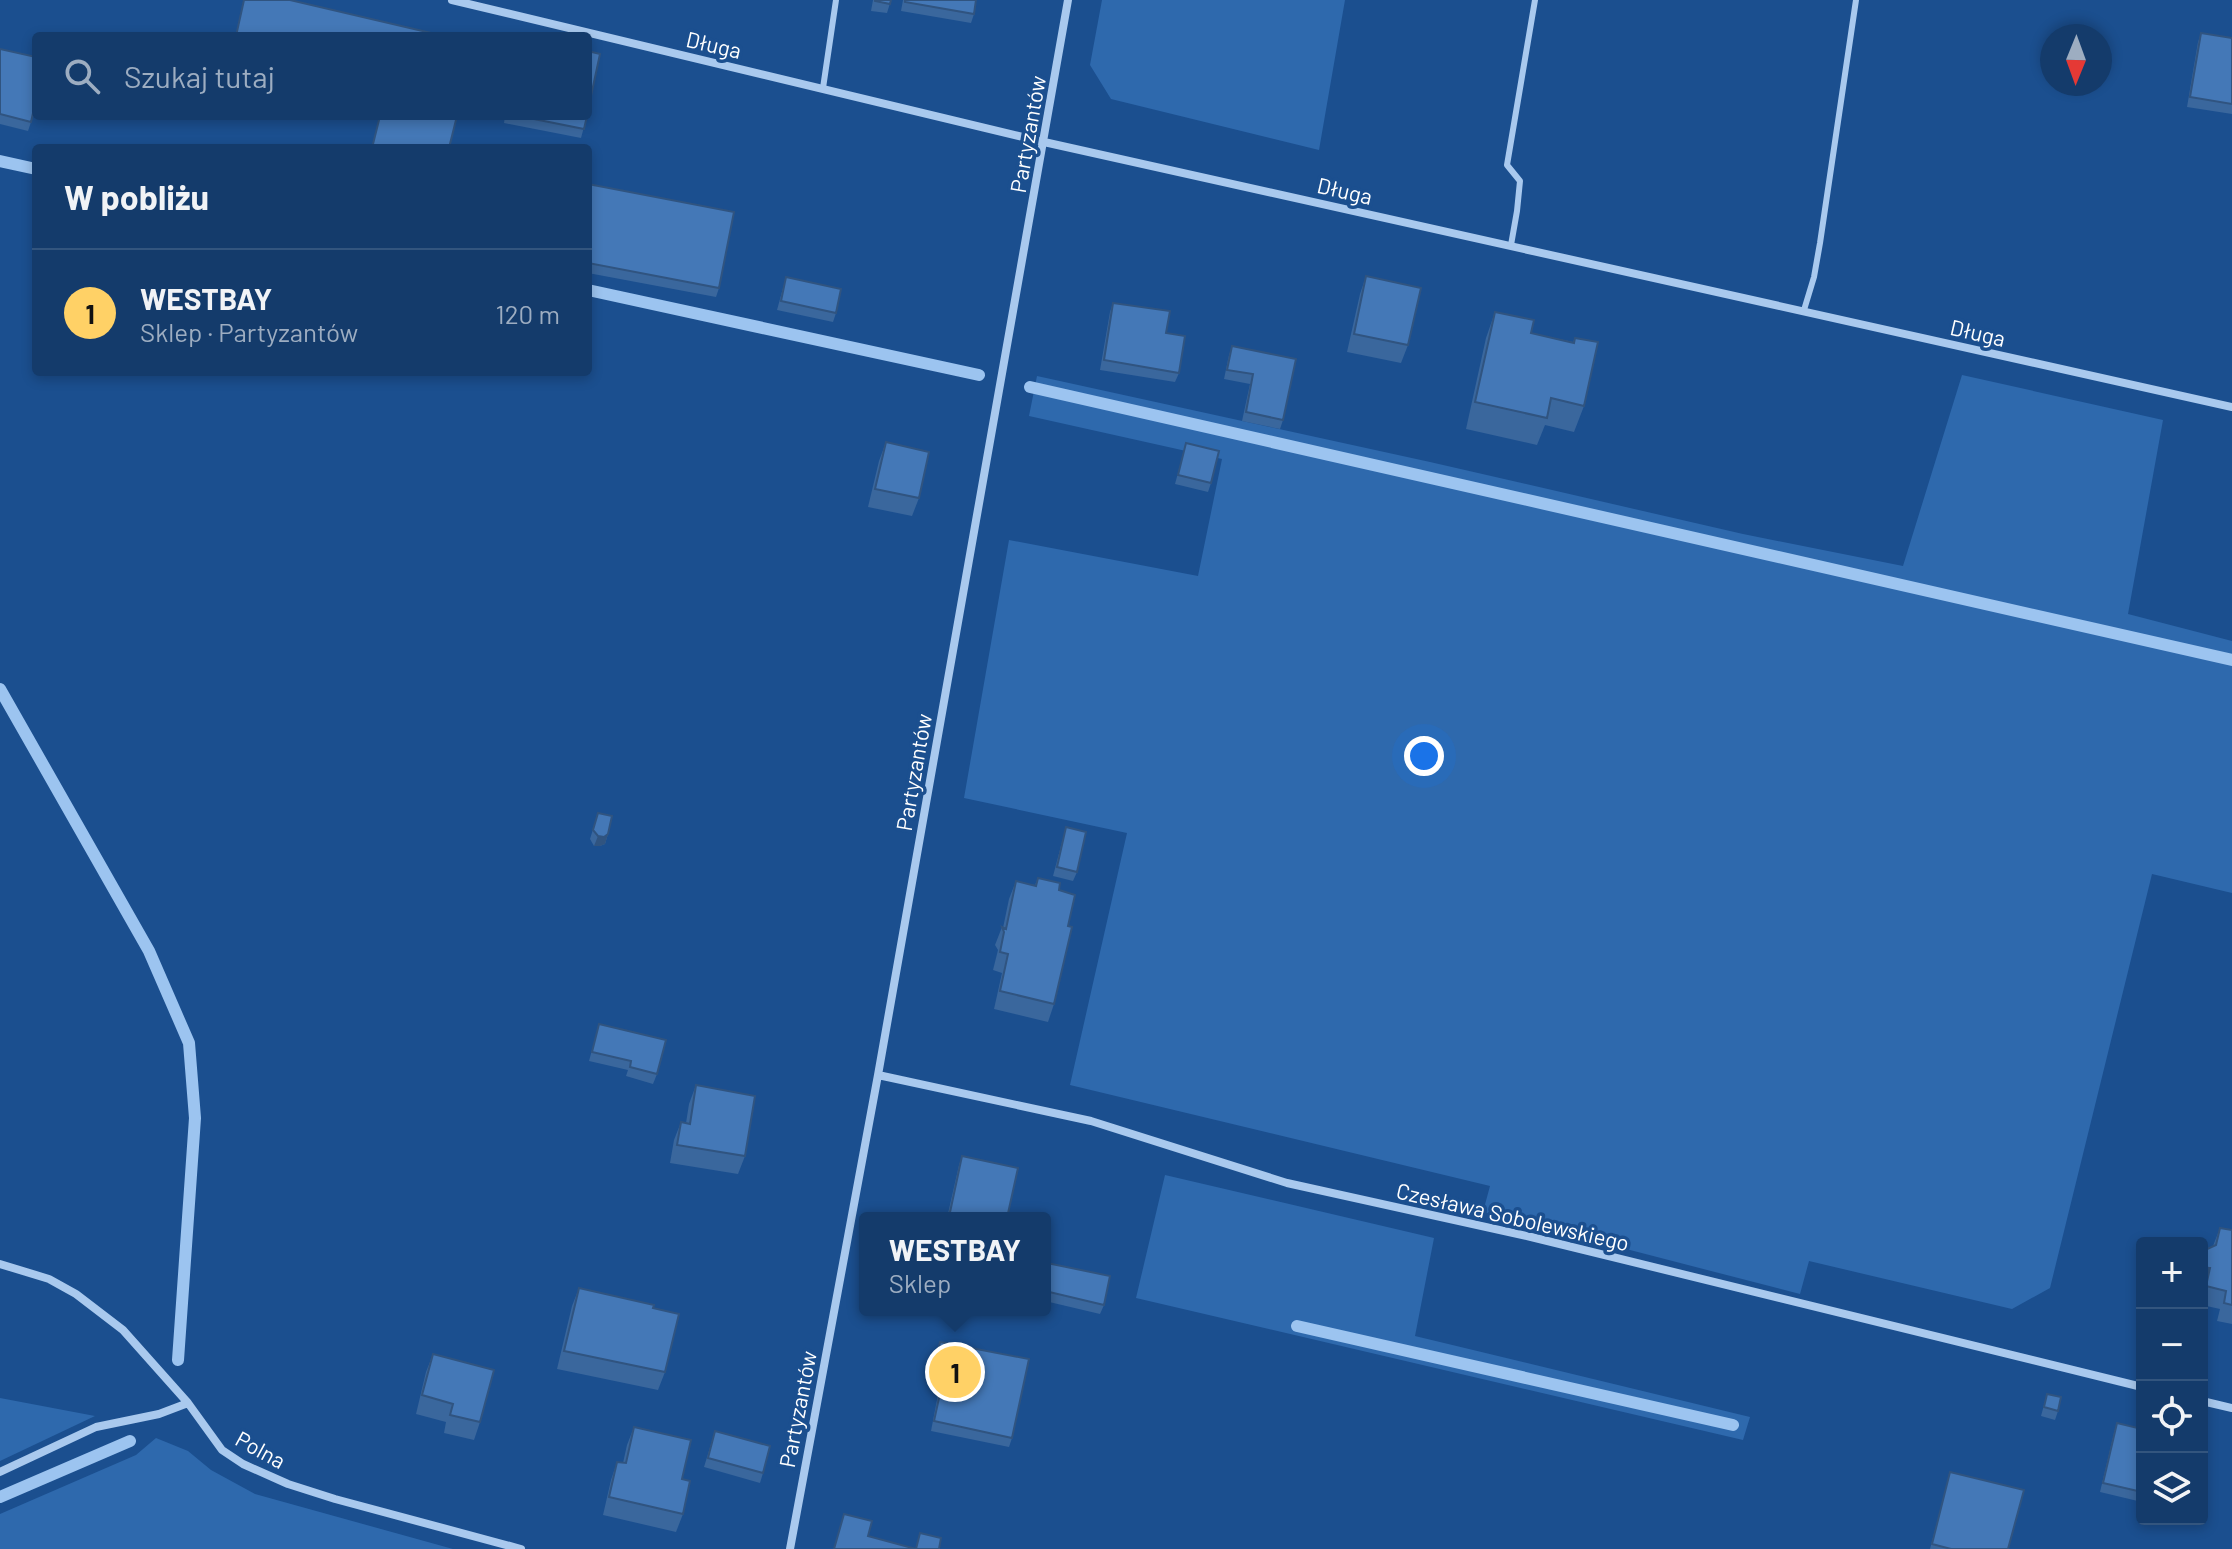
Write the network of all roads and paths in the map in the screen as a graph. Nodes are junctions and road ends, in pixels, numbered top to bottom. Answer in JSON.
{"nodes":[{"id":1,"x":452,"y":0,"type":"edge"},
{"id":2,"x":836,"y":0,"type":"edge"},
{"id":3,"x":1068,"y":0,"type":"edge"},
{"id":4,"x":1535,"y":0,"type":"edge"},
{"id":5,"x":1856,"y":0,"type":"edge"},
{"id":6,"x":587,"y":32,"type":"edge"},
{"id":7,"x":592,"y":33,"type":"edge"},
{"id":8,"x":823,"y":88,"type":"junction"},
{"id":9,"x":1044,"y":142,"type":"junction"},
{"id":10,"x":1511,"y":245,"type":"junction"},
{"id":11,"x":1804,"y":310,"type":"junction"},
{"id":12,"x":2232,"y":407,"type":"edge"},
{"id":13,"x":878,"y":1075,"type":"junction"},
{"id":14,"x":0,"y":1264,"type":"edge"},
{"id":15,"x":2136,"y":1386,"type":"edge"},
{"id":16,"x":2208,"y":1402,"type":"edge"},
{"id":17,"x":188,"y":1403,"type":"junction"},
{"id":18,"x":2232,"y":1408,"type":"edge"},
{"id":19,"x":0,"y":1472,"type":"edge"},
{"id":20,"x":521,"y":1549,"type":"edge"},
{"id":21,"x":790,"y":1549,"type":"edge"}],
"edges":[{"from":1,"to":6,"type":"street","name":"Długa"},
{"from":2,"to":8,"type":"lane"},
{"from":3,"to":9,"type":"street","name":"Partyzantów"},
{"from":4,"to":10,"type":"lane"},
{"from":5,"to":11,"type":"lane"},
{"from":7,"to":8,"type":"street","name":"Długa"},
{"from":8,"to":9,"type":"street","name":"Długa"},
{"from":9,"to":10,"type":"street","name":"Długa"},
{"from":9,"to":13,"type":"street","name":"Partyzantów"},
{"from":10,"to":11,"type":"street","name":"Długa"},
{"from":11,"to":12,"type":"street","name":"Długa"},
{"from":13,"to":15,"type":"street","name":"Czesława Sobolewskiego"},
{"from":13,"to":21,"type":"street","name":"Partyzantów"},
{"from":14,"to":17,"type":"street","name":"Polna"},
{"from":16,"to":18,"type":"street"},
{"from":17,"to":19,"type":"street"},
{"from":17,"to":20,"type":"street","name":"Polna"}]}
